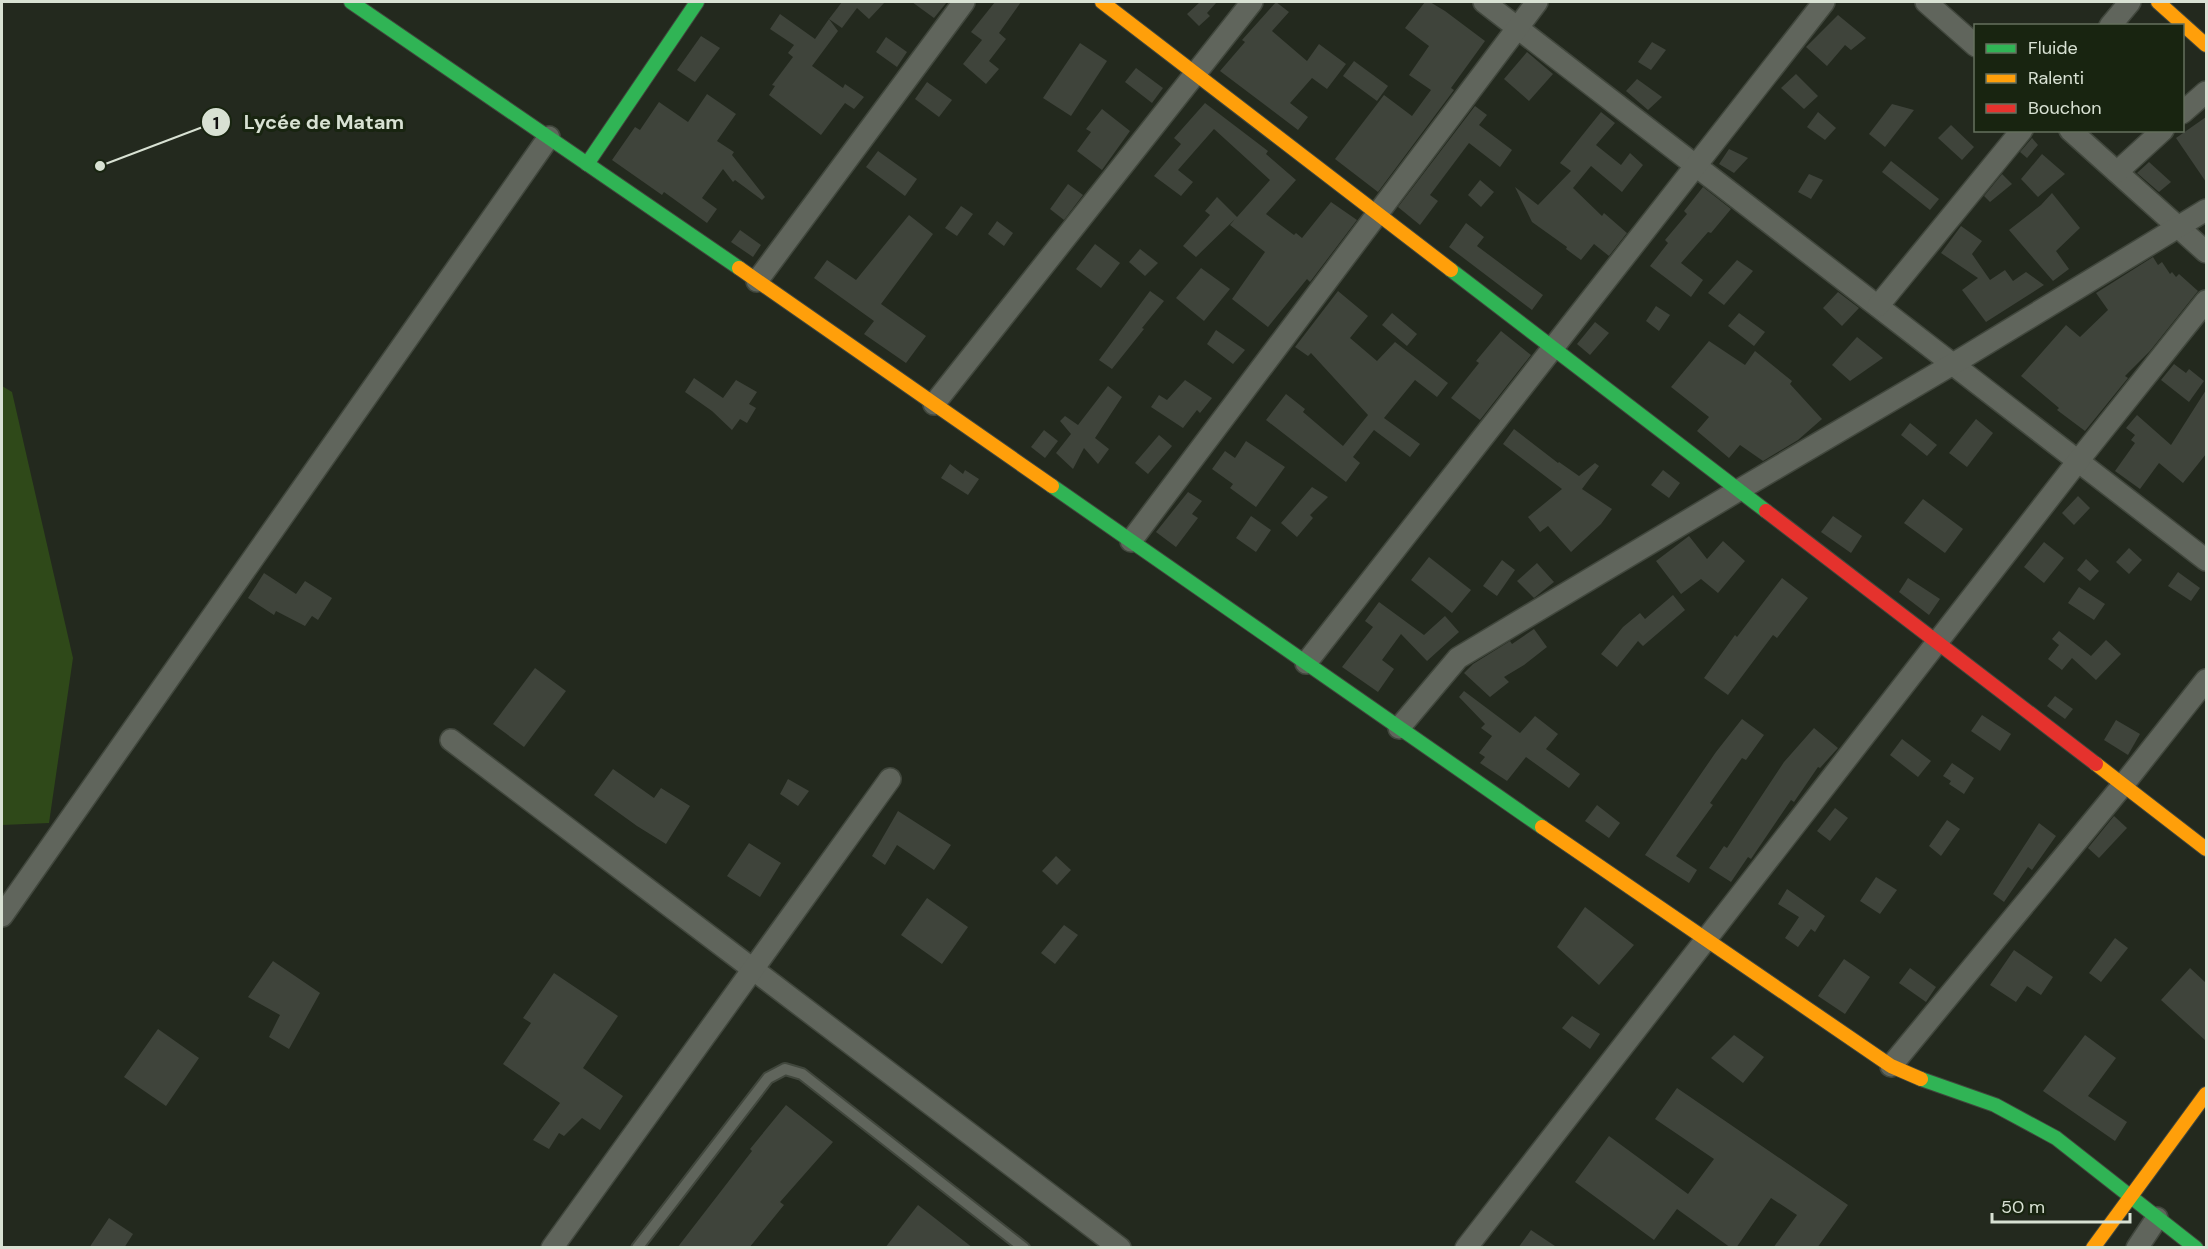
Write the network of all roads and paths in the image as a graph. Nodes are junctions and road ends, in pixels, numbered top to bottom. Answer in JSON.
{"nodes":[{"id":1,"x":351,"y":2,"type":"edge"},
{"id":2,"x":697,"y":2,"type":"edge"},
{"id":3,"x":964,"y":2,"type":"edge"},
{"id":4,"x":1102,"y":2,"type":"edge"},
{"id":5,"x":1252,"y":2,"type":"edge"},
{"id":6,"x":1484,"y":2,"type":"edge"},
{"id":7,"x":1537,"y":2,"type":"edge"},
{"id":8,"x":1824,"y":2,"type":"edge"},
{"id":9,"x":1926,"y":2,"type":"edge"},
{"id":10,"x":2130,"y":2,"type":"edge"},
{"id":11,"x":2158,"y":2,"type":"edge"},
{"id":12,"x":2112,"y":24,"type":"edge"},
{"id":13,"x":2183,"y":24,"type":"edge"},
{"id":14,"x":2184,"y":25,"type":"edge"},
{"id":15,"x":1518,"y":28,"type":"junction"},
{"id":16,"x":1974,"y":44,"type":"edge"},
{"id":17,"x":2206,"y":45,"type":"edge"},
{"id":18,"x":1195,"y":73,"type":"junction"},
{"id":19,"x":2206,"y":92,"type":"edge"},
{"id":20,"x":2184,"y":111,"type":"edge"},
{"id":21,"x":2020,"y":132,"type":"edge"},
{"id":22,"x":2072,"y":132,"type":"edge"},
{"id":23,"x":2161,"y":132,"type":"edge"},
{"id":24,"x":549,"y":137,"type":"junction"},
{"id":25,"x":587,"y":164,"type":"junction"},
{"id":26,"x":1696,"y":165,"type":"junction"},
{"id":27,"x":2116,"y":172,"type":"junction"},
{"id":28,"x":2206,"y":210,"type":"edge"},
{"id":29,"x":1378,"y":213,"type":"junction"},
{"id":30,"x":2178,"y":226,"type":"junction"},
{"id":31,"x":2206,"y":252,"type":"edge"},
{"id":32,"x":757,"y":281,"type":"junction"},
{"id":33,"x":2206,"y":301,"type":"edge"},
{"id":34,"x":1878,"y":306,"type":"junction"},
{"id":35,"x":1553,"y":348,"type":"junction"},
{"id":36,"x":1953,"y":364,"type":"junction"},
{"id":37,"x":934,"y":404,"type":"junction"},
{"id":38,"x":2079,"y":462,"type":"junction"},
{"id":39,"x":1739,"y":490,"type":"junction"},
{"id":40,"x":1131,"y":541,"type":"junction"},
{"id":41,"x":2206,"y":560,"type":"edge"},
{"id":42,"x":1938,"y":643,"type":"junction"},
{"id":43,"x":1306,"y":663,"type":"junction"},
{"id":44,"x":2206,"y":680,"type":"edge"},
{"id":45,"x":1399,"y":728,"type":"junction"},
{"id":46,"x":451,"y":740,"type":"dead end"},
{"id":47,"x":890,"y":779,"type":"dead end"},
{"id":48,"x":2123,"y":785,"type":"junction"},
{"id":49,"x":2206,"y":849,"type":"edge"},
{"id":50,"x":2,"y":916,"type":"edge"},
{"id":51,"x":1706,"y":941,"type":"junction"},
{"id":52,"x":753,"y":969,"type":"junction"},
{"id":53,"x":1892,"y":1066,"type":"junction"},
{"id":54,"x":2206,"y":1094,"type":"edge"},
{"id":55,"x":2130,"y":1195,"type":"junction"},
{"id":56,"x":2157,"y":1218,"type":"junction"},
{"id":57,"x":552,"y":1248,"type":"edge"},
{"id":58,"x":637,"y":1248,"type":"edge"},
{"id":59,"x":1024,"y":1248,"type":"edge"},
{"id":60,"x":1120,"y":1248,"type":"edge"},
{"id":61,"x":1466,"y":1248,"type":"edge"},
{"id":62,"x":2093,"y":1248,"type":"edge"},
{"id":63,"x":2137,"y":1248,"type":"edge"},
{"id":64,"x":2196,"y":1248,"type":"edge"}],
"edges":[{"from":1,"to":24,"type":"street"},
{"from":2,"to":25,"type":"street"},
{"from":3,"to":32,"type":"street"},
{"from":4,"to":18,"type":"street"},
{"from":5,"to":18,"type":"street"},
{"from":6,"to":15,"type":"street"},
{"from":7,"to":15,"type":"street"},
{"from":8,"to":26,"type":"street"},
{"from":9,"to":16,"type":"street"},
{"from":10,"to":12,"type":"street"},
{"from":11,"to":13,"type":"street"},
{"from":14,"to":17,"type":"street"},
{"from":15,"to":26,"type":"street"},
{"from":15,"to":29,"type":"street"},
{"from":18,"to":29,"type":"street"},
{"from":18,"to":37,"type":"street"},
{"from":19,"to":20,"type":"street"},
{"from":21,"to":34,"type":"street"},
{"from":22,"to":27,"type":"street"},
{"from":23,"to":27,"type":"street"},
{"from":24,"to":25,"type":"street"},
{"from":24,"to":50,"type":"street"},
{"from":25,"to":32,"type":"street"},
{"from":26,"to":34,"type":"street"},
{"from":26,"to":35,"type":"street"},
{"from":27,"to":30,"type":"street"},
{"from":28,"to":30,"type":"street"},
{"from":29,"to":35,"type":"street"},
{"from":29,"to":40,"type":"street"},
{"from":30,"to":31,"type":"street"},
{"from":30,"to":36,"type":"street"},
{"from":32,"to":37,"type":"street"},
{"from":33,"to":38,"type":"street"},
{"from":34,"to":36,"type":"street"},
{"from":35,"to":39,"type":"street"},
{"from":35,"to":43,"type":"street"},
{"from":36,"to":38,"type":"street"},
{"from":36,"to":39,"type":"street"},
{"from":37,"to":40,"type":"street"},
{"from":38,"to":41,"type":"street"},
{"from":38,"to":42,"type":"street"},
{"from":39,"to":42,"type":"street"},
{"from":39,"to":45,"type":"street"},
{"from":40,"to":43,"type":"street"},
{"from":42,"to":48,"type":"street"},
{"from":42,"to":51,"type":"street"},
{"from":43,"to":45,"type":"street"},
{"from":44,"to":48,"type":"street"},
{"from":45,"to":51,"type":"street"},
{"from":46,"to":52,"type":"street"},
{"from":47,"to":52,"type":"street"},
{"from":48,"to":49,"type":"street"},
{"from":48,"to":53,"type":"street"},
{"from":51,"to":53,"type":"street"},
{"from":51,"to":61,"type":"street"},
{"from":52,"to":57,"type":"street"},
{"from":52,"to":60,"type":"street"},
{"from":53,"to":55,"type":"street"},
{"from":54,"to":55,"type":"street"},
{"from":55,"to":56,"type":"street"},
{"from":55,"to":62,"type":"street"},
{"from":56,"to":63,"type":"street"},
{"from":56,"to":64,"type":"street"},
{"from":58,"to":59,"type":"lane"}]}
